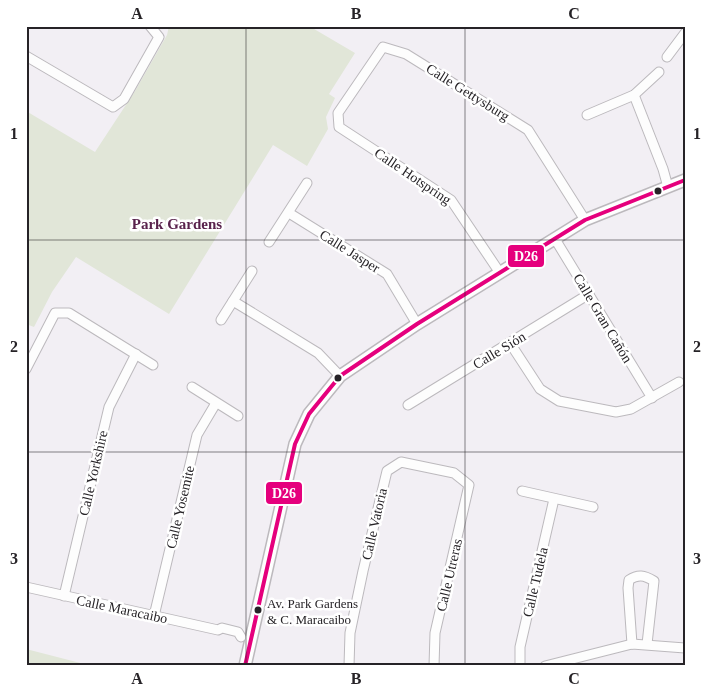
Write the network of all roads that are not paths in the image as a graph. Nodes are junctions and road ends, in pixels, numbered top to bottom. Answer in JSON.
{"nodes":[{"id":1,"x":150,"y":26,"type":"edge"},
{"id":2,"x":685,"y":33,"type":"edge"},
{"id":3,"x":26,"y":56,"type":"edge"},
{"id":4,"x":667,"y":57,"type":"dead end"},
{"id":5,"x":659,"y":72,"type":"dead end"},
{"id":6,"x":634,"y":95,"type":"junction"},
{"id":7,"x":338,"y":114,"type":"joint"},
{"id":8,"x":587,"y":115,"type":"dead end"},
{"id":9,"x":685,"y":180,"type":"edge"},
{"id":10,"x":307,"y":182,"type":"dead end"},
{"id":11,"x":668,"y":187,"type":"junction"},
{"id":12,"x":289,"y":213,"type":"junction"},
{"id":13,"x":585,"y":220,"type":"junction"},
{"id":14,"x":555,"y":238,"type":"junction"},
{"id":15,"x":270,"y":242,"type":"dead end"},
{"id":16,"x":252,"y":271,"type":"dead end"},
{"id":17,"x":500,"y":273,"type":"junction"},
{"id":18,"x":589,"y":294,"type":"junction"},
{"id":19,"x":233,"y":301,"type":"junction"},
{"id":20,"x":221,"y":320,"type":"dead end"},
{"id":21,"x":417,"y":324,"type":"junction"},
{"id":22,"x":510,"y":343,"type":"junction"},
{"id":23,"x":136,"y":354,"type":"junction"},
{"id":24,"x":153,"y":365,"type":"dead end"},
{"id":25,"x":26,"y":369,"type":"edge"},
{"id":26,"x":340,"y":376,"type":"junction"},
{"id":27,"x":679,"y":382,"type":"dead end"},
{"id":28,"x":192,"y":387,"type":"dead end"},
{"id":29,"x":652,"y":398,"type":"junction"},
{"id":30,"x":216,"y":402,"type":"junction"},
{"id":31,"x":408,"y":405,"type":"dead end"},
{"id":32,"x":238,"y":416,"type":"dead end"},
{"id":33,"x":469,"y":485,"type":"joint"},
{"id":34,"x":522,"y":491,"type":"dead end"},
{"id":35,"x":554,"y":498,"type":"junction"},
{"id":36,"x":593,"y":507,"type":"dead end"},
{"id":37,"x":26,"y":587,"type":"edge"},
{"id":38,"x":64,"y":596,"type":"junction"},
{"id":39,"x":154,"y":616,"type":"junction"},
{"id":40,"x":246,"y":638,"type":"junction"},
{"id":41,"x":632,"y":644,"type":"junction"},
{"id":42,"x":647,"y":644,"type":"junction"},
{"id":43,"x":685,"y":648,"type":"edge"},
{"id":44,"x":244,"y":666,"type":"edge"},
{"id":45,"x":349,"y":666,"type":"edge"},
{"id":46,"x":434,"y":666,"type":"edge"},
{"id":47,"x":520,"y":666,"type":"edge"},
{"id":48,"x":545,"y":666,"type":"edge"}],
"edges":[{"from":1,"to":3,"type":"street"},
{"from":2,"to":4,"type":"street"},
{"from":5,"to":6,"type":"street"},
{"from":6,"to":8,"type":"street"},
{"from":6,"to":11,"type":"street"},
{"from":7,"to":13,"type":"street","name":"Calle Gettysburg"},
{"from":7,"to":17,"type":"street","name":"Calle Hotspring"},
{"from":9,"to":11,"type":"street"},
{"from":10,"to":12,"type":"street"},
{"from":11,"to":13,"type":"street"},
{"from":12,"to":15,"type":"street"},
{"from":12,"to":21,"type":"street","name":"Calle Jasper"},
{"from":13,"to":14,"type":"street"},
{"from":14,"to":17,"type":"street"},
{"from":14,"to":18,"type":"street","name":"Calle Gran Cañón"},
{"from":16,"to":19,"type":"street"},
{"from":17,"to":21,"type":"street"},
{"from":18,"to":22,"type":"street","name":"Calle Sión"},
{"from":18,"to":29,"type":"street","name":"Calle Gran Cañón"},
{"from":19,"to":20,"type":"street"},
{"from":19,"to":26,"type":"street"},
{"from":21,"to":26,"type":"street"},
{"from":22,"to":29,"type":"street"},
{"from":22,"to":31,"type":"street","name":"Calle Sión"},
{"from":23,"to":24,"type":"street"},
{"from":23,"to":25,"type":"street"},
{"from":23,"to":38,"type":"street","name":"Calle Yorkshire"},
{"from":26,"to":40,"type":"street"},
{"from":27,"to":29,"type":"street"},
{"from":28,"to":30,"type":"street"},
{"from":30,"to":32,"type":"street"},
{"from":30,"to":39,"type":"street","name":"Calle Yosemite"},
{"from":33,"to":45,"type":"street","name":"Calle Vatoria"},
{"from":33,"to":46,"type":"street","name":"Calle Utreras"},
{"from":34,"to":35,"type":"street"},
{"from":35,"to":36,"type":"street"},
{"from":35,"to":47,"type":"street","name":"Calle Tudela"},
{"from":37,"to":38,"type":"street","name":"Calle Maracaibo"},
{"from":38,"to":39,"type":"street","name":"Calle Maracaibo"},
{"from":39,"to":40,"type":"street","name":"Calle Maracaibo"},
{"from":40,"to":44,"type":"street"},
{"from":41,"to":42,"type":"street"},
{"from":41,"to":42,"type":"street"},
{"from":41,"to":48,"type":"street"},
{"from":42,"to":43,"type":"street"}]}
